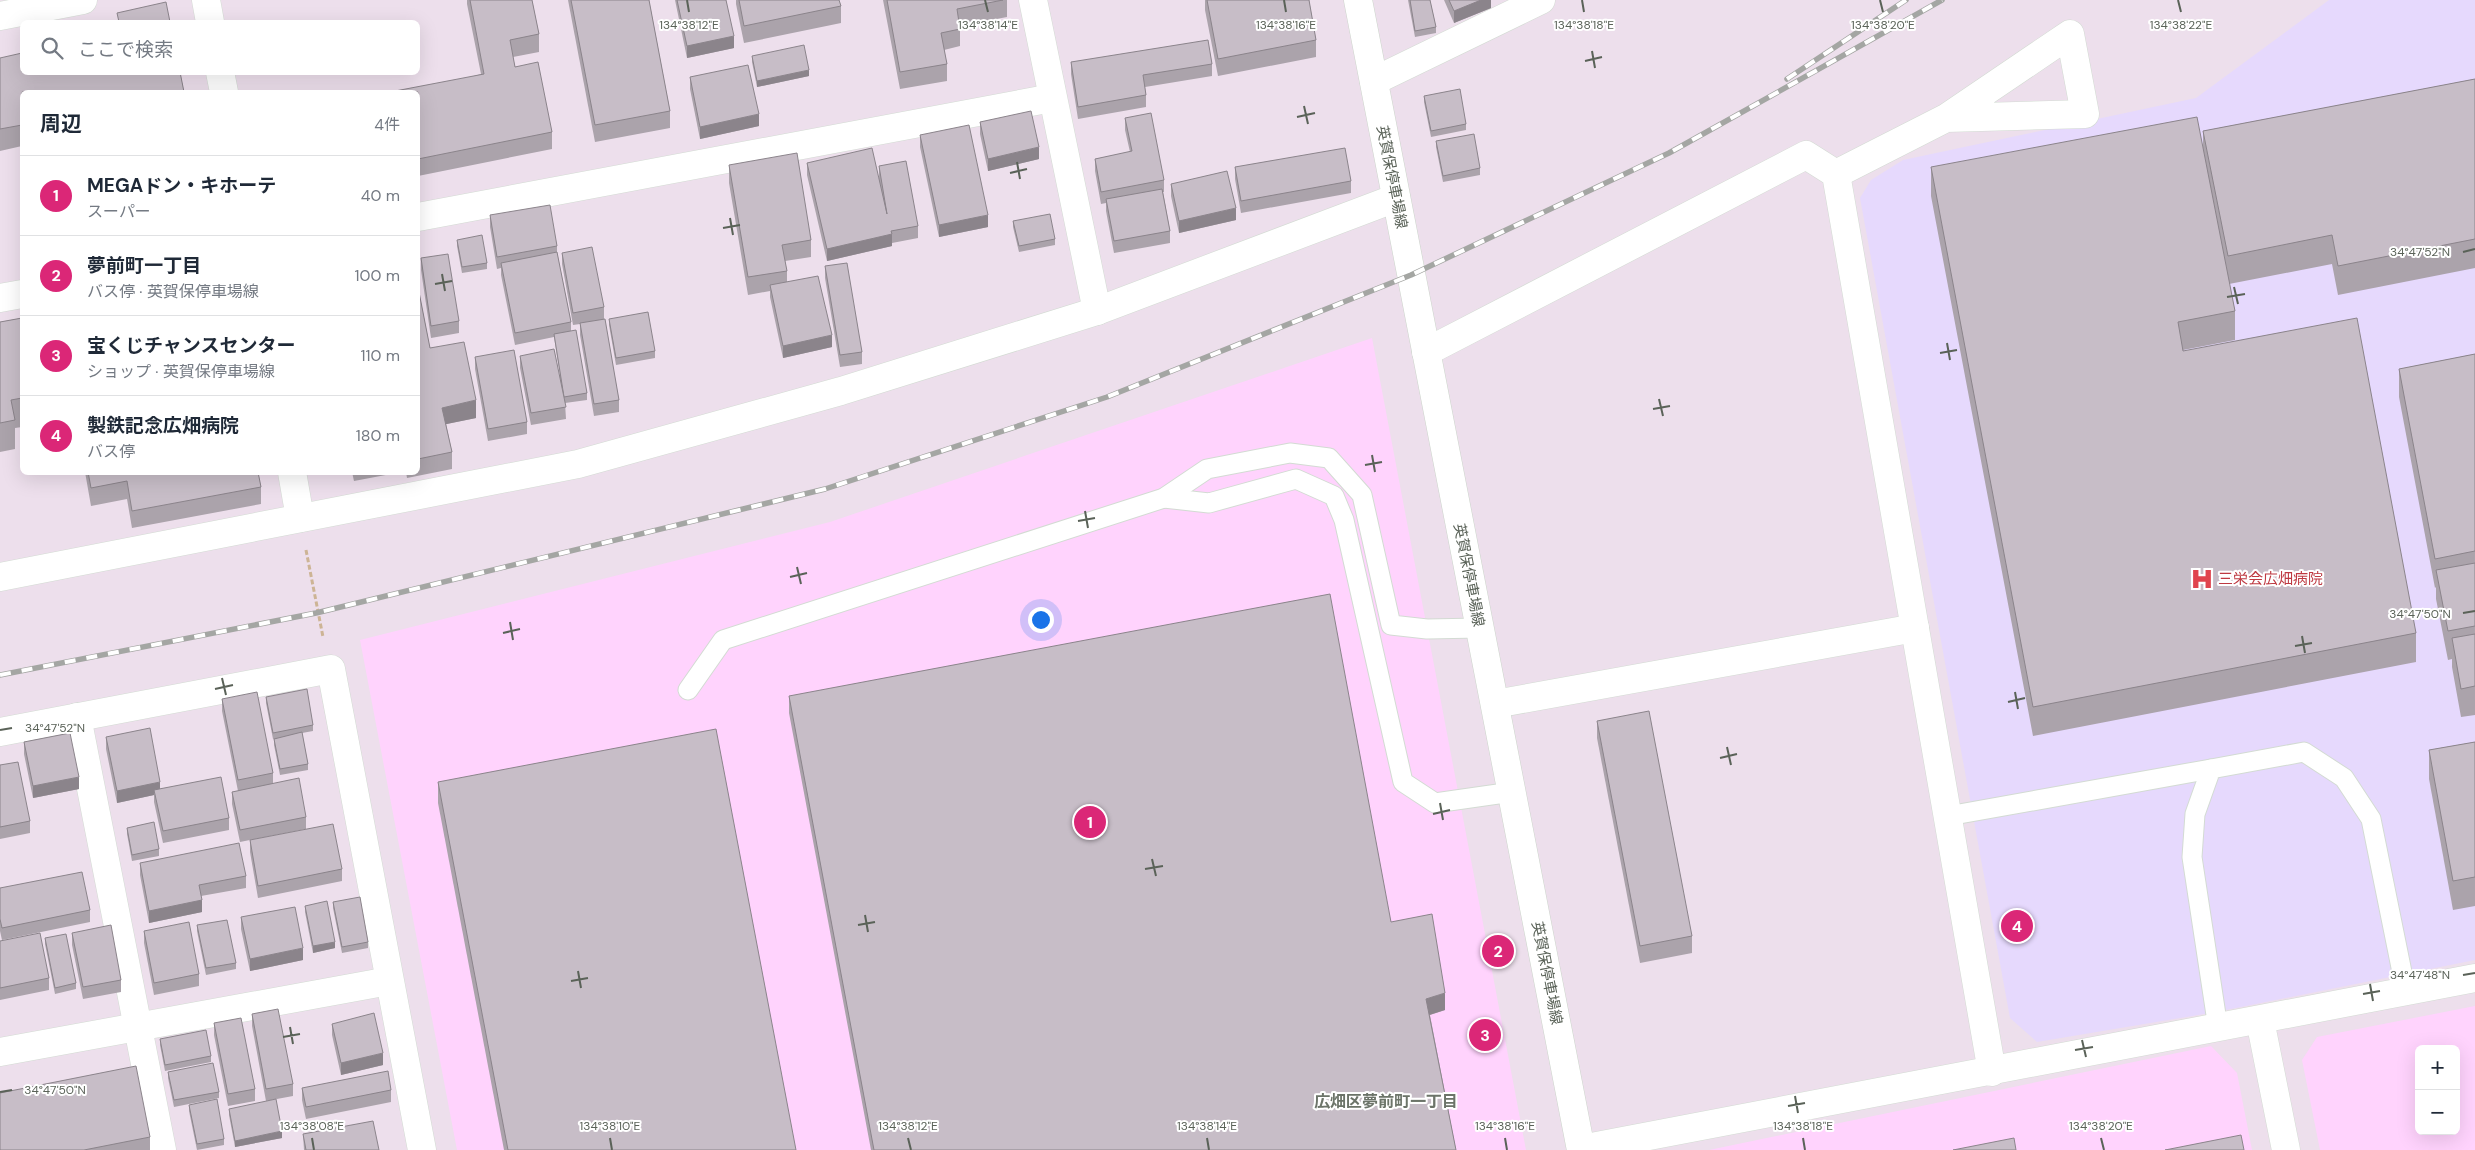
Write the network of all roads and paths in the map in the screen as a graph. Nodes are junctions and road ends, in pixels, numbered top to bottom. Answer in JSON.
{"nodes":[{"id":1,"x":83,"y":0,"type":"edge"},
{"id":2,"x":206,"y":0,"type":"edge"},
{"id":3,"x":1033,"y":0,"type":"edge"},
{"id":4,"x":1358,"y":0,"type":"edge"},
{"id":5,"x":1541,"y":0,"type":"edge"},
{"id":6,"x":0,"y":16,"type":"edge"},
{"id":7,"x":210,"y":20,"type":"edge"},
{"id":8,"x":221,"y":75,"type":"edge"},
{"id":9,"x":1374,"y":81,"type":"junction"},
{"id":10,"x":224,"y":90,"type":"edge"},
{"id":11,"x":1052,"y":98,"type":"junction"},
{"id":12,"x":1946,"y":118,"type":"junction"},
{"id":13,"x":1836,"y":174,"type":"junction"},
{"id":14,"x":1396,"y":198,"type":"junction"},
{"id":15,"x":420,"y":217,"type":"edge"},
{"id":16,"x":20,"y":294,"type":"edge"},
{"id":17,"x":0,"y":298,"type":"edge"},
{"id":18,"x":1097,"y":312,"type":"junction"},
{"id":19,"x":1426,"y":352,"type":"junction"},
{"id":20,"x":293,"y":475,"type":"edge"},
{"id":21,"x":1164,"y":498,"type":"junction"},
{"id":22,"x":300,"y":518,"type":"junction"},
{"id":23,"x":0,"y":577,"type":"edge"},
{"id":24,"x":1479,"y":628,"type":"junction"},
{"id":25,"x":1915,"y":628,"type":"junction"},
{"id":26,"x":331,"y":669,"type":"junction"},
{"id":27,"x":688,"y":690,"type":"dead end"},
{"id":28,"x":1495,"y":704,"type":"junction"},
{"id":29,"x":77,"y":717,"type":"junction"},
{"id":30,"x":0,"y":732,"type":"edge"},
{"id":31,"x":2211,"y":769,"type":"junction"},
{"id":32,"x":1512,"y":792,"type":"junction"},
{"id":33,"x":1948,"y":816,"type":"junction"},
{"id":34,"x":2475,"y":978,"type":"edge"},
{"id":35,"x":389,"y":981,"type":"junction"},
{"id":36,"x":2406,"y":992,"type":"junction"},
{"id":37,"x":2260,"y":1020,"type":"junction"},
{"id":38,"x":137,"y":1027,"type":"junction"},
{"id":39,"x":2218,"y":1028,"type":"junction"},
{"id":40,"x":0,"y":1052,"type":"edge"},
{"id":41,"x":1992,"y":1072,"type":"junction"},
{"id":42,"x":162,"y":1150,"type":"edge"},
{"id":43,"x":422,"y":1150,"type":"edge"},
{"id":44,"x":1581,"y":1150,"type":"edge"},
{"id":45,"x":2286,"y":1150,"type":"edge"}],
"edges":[{"from":1,"to":6,"type":"street"},
{"from":2,"to":7,"type":"street"},
{"from":3,"to":11,"type":"street"},
{"from":4,"to":9,"type":"street","name":"英賀保停車場線"},
{"from":5,"to":9,"type":"street"},
{"from":8,"to":10,"type":"street"},
{"from":9,"to":14,"type":"street","name":"英賀保停車場線"},
{"from":11,"to":15,"type":"street"},
{"from":11,"to":18,"type":"street"},
{"from":12,"to":12,"type":"street"},
{"from":12,"to":13,"type":"street"},
{"from":13,"to":19,"type":"street"},
{"from":13,"to":25,"type":"street"},
{"from":14,"to":18,"type":"street"},
{"from":14,"to":19,"type":"street","name":"英賀保停車場線"},
{"from":16,"to":17,"type":"street"},
{"from":18,"to":22,"type":"street"},
{"from":19,"to":24,"type":"street","name":"英賀保停車場線"},
{"from":20,"to":22,"type":"street"},
{"from":21,"to":24,"type":"lane"},
{"from":21,"to":27,"type":"lane"},
{"from":21,"to":32,"type":"lane"},
{"from":22,"to":23,"type":"street"},
{"from":22,"to":26,"type":"path"},
{"from":24,"to":28,"type":"street","name":"英賀保停車場線"},
{"from":25,"to":28,"type":"street"},
{"from":25,"to":33,"type":"street"},
{"from":26,"to":29,"type":"street"},
{"from":26,"to":35,"type":"street"},
{"from":28,"to":32,"type":"street","name":"英賀保停車場線"},
{"from":29,"to":30,"type":"street"},
{"from":29,"to":38,"type":"street"},
{"from":31,"to":33,"type":"lane"},
{"from":31,"to":36,"type":"lane"},
{"from":31,"to":39,"type":"lane"},
{"from":32,"to":44,"type":"street","name":"英賀保停車場線"},
{"from":33,"to":41,"type":"street"},
{"from":34,"to":36,"type":"street"},
{"from":35,"to":38,"type":"street"},
{"from":35,"to":43,"type":"street"},
{"from":36,"to":37,"type":"street"},
{"from":37,"to":39,"type":"street"},
{"from":37,"to":45,"type":"street"},
{"from":38,"to":40,"type":"street"},
{"from":38,"to":42,"type":"street"},
{"from":39,"to":41,"type":"street"},
{"from":41,"to":44,"type":"street"}]}
